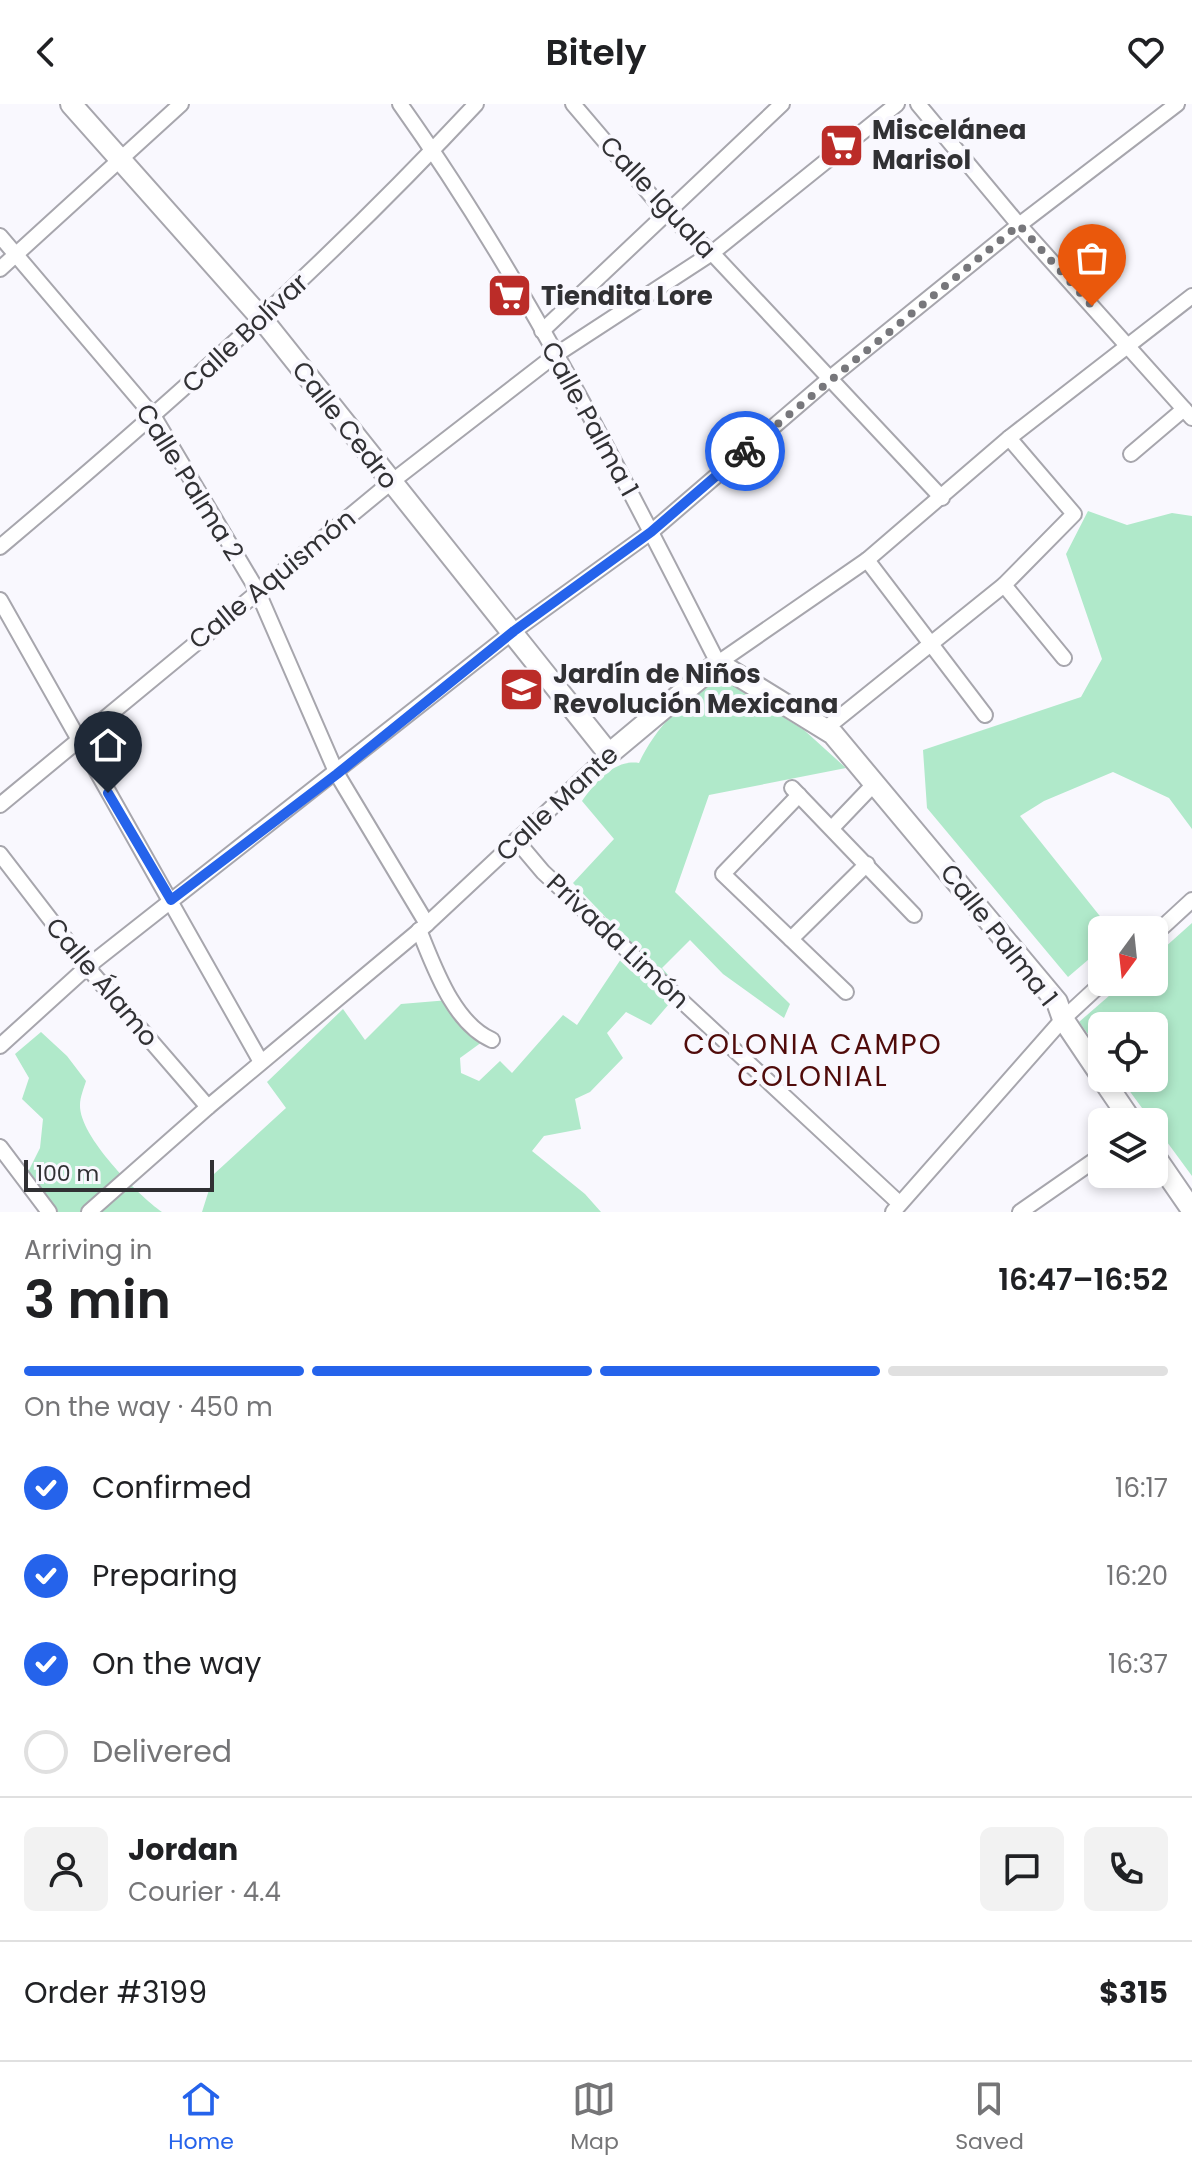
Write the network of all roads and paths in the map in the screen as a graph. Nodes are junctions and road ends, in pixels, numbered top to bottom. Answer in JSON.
{"nodes":[{"id":1,"x":71,"y":104,"type":"edge"},
{"id":2,"x":181,"y":104,"type":"edge"},
{"id":3,"x":400,"y":104,"type":"edge"},
{"id":4,"x":476,"y":104,"type":"edge"},
{"id":5,"x":573,"y":104,"type":"edge"},
{"id":6,"x":782,"y":104,"type":"edge"},
{"id":7,"x":897,"y":104,"type":"edge"},
{"id":8,"x":918,"y":104,"type":"edge"},
{"id":9,"x":1177,"y":104,"type":"edge"},
{"id":10,"x":433,"y":150,"type":"junction"},
{"id":11,"x":122,"y":160,"type":"junction"},
{"id":12,"x":665,"y":212,"type":"junction"},
{"id":13,"x":1019,"y":225,"type":"junction"},
{"id":14,"x":0,"y":236,"type":"edge"},
{"id":15,"x":712,"y":253,"type":"junction"},
{"id":16,"x":15,"y":255,"type":"junction"},
{"id":17,"x":0,"y":269,"type":"edge"},
{"id":18,"x":1192,"y":296,"type":"edge"},
{"id":19,"x":262,"y":319,"type":"junction"},
{"id":20,"x":542,"y":331,"type":"junction"},
{"id":21,"x":1128,"y":346,"type":"junction"},
{"id":22,"x":554,"y":356,"type":"junction"},
{"id":23,"x":829,"y":379,"type":"junction"},
{"id":24,"x":1188,"y":414,"type":"edge"},
{"id":25,"x":154,"y":417,"type":"junction"},
{"id":26,"x":1009,"y":438,"type":"junction"},
{"id":27,"x":1131,"y":454,"type":"dead end"},
{"id":28,"x":390,"y":483,"type":"junction"},
{"id":29,"x":942,"y":498,"type":"junction"},
{"id":30,"x":651,"y":532,"type":"junction"},
{"id":31,"x":0,"y":547,"type":"edge"},
{"id":32,"x":867,"y":560,"type":"junction"},
{"id":33,"x":1004,"y":585,"type":"junction"},
{"id":34,"x":257,"y":590,"type":"junction"},
{"id":35,"x":0,"y":600,"type":"edge"},
{"id":36,"x":514,"y":631,"type":"junction"},
{"id":37,"x":929,"y":645,"type":"junction"},
{"id":38,"x":1064,"y":658,"type":"dead end"},
{"id":39,"x":718,"y":663,"type":"junction"},
{"id":40,"x":985,"y":715,"type":"dead end"},
{"id":41,"x":825,"y":729,"type":"junction"},
{"id":42,"x":76,"y":739,"type":"junction"},
{"id":43,"x":609,"y":754,"type":"junction"},
{"id":44,"x":337,"y":774,"type":"junction"},
{"id":45,"x":875,"y":783,"type":"junction"},
{"id":46,"x":0,"y":805,"type":"edge"},
{"id":47,"x":832,"y":828,"type":"junction"},
{"id":48,"x":516,"y":840,"type":"junction"},
{"id":49,"x":0,"y":854,"type":"edge"},
{"id":50,"x":867,"y":864,"type":"junction"},
{"id":51,"x":171,"y":900,"type":"junction"},
{"id":52,"x":1192,"y":900,"type":"edge"},
{"id":53,"x":914,"y":915,"type":"dead end"},
{"id":54,"x":1168,"y":922,"type":"edge"},
{"id":55,"x":423,"y":927,"type":"junction"},
{"id":56,"x":791,"y":939,"type":"junction"},
{"id":57,"x":87,"y":967,"type":"junction"},
{"id":58,"x":846,"y":992,"type":"dead end"},
{"id":59,"x":1088,"y":996,"type":"edge"},
{"id":60,"x":1063,"y":1019,"type":"junction"},
{"id":61,"x":492,"y":1040,"type":"dead end"},
{"id":62,"x":0,"y":1046,"type":"edge"},
{"id":63,"x":1088,"y":1057,"type":"edge"},
{"id":64,"x":261,"y":1062,"type":"junction"},
{"id":65,"x":208,"y":1107,"type":"junction"},
{"id":66,"x":0,"y":1147,"type":"edge"},
{"id":67,"x":1088,"y":1165,"type":"edge"},
{"id":68,"x":1168,"y":1175,"type":"edge"},
{"id":69,"x":901,"y":1209,"type":"edge"},
{"id":70,"x":1192,"y":1210,"type":"edge"},
{"id":71,"x":49,"y":1212,"type":"edge"},
{"id":72,"x":89,"y":1212,"type":"edge"},
{"id":73,"x":1020,"y":1212,"type":"edge"}],
"edges":[{"from":1,"to":11,"type":"street","name":"Calle Cedro"},
{"from":2,"to":11,"type":"street"},
{"from":3,"to":10,"type":"street","name":"Calle Palma 1"},
{"from":4,"to":10,"type":"street","name":"Calle Bolívar"},
{"from":5,"to":12,"type":"street","name":"Calle Iguala"},
{"from":6,"to":12,"type":"street"},
{"from":7,"to":15,"type":"street","name":"Calle Aquismón"},
{"from":8,"to":13,"type":"street"},
{"from":9,"to":13,"type":"street"},
{"from":10,"to":19,"type":"street","name":"Calle Bolívar"},
{"from":10,"to":20,"type":"street","name":"Calle Palma 1"},
{"from":11,"to":16,"type":"street"},
{"from":11,"to":19,"type":"street","name":"Calle Cedro"},
{"from":12,"to":15,"type":"street","name":"Calle Iguala"},
{"from":12,"to":20,"type":"street"},
{"from":13,"to":21,"type":"street"},
{"from":13,"to":23,"type":"street"},
{"from":14,"to":16,"type":"street","name":"Calle Palma 2"},
{"from":15,"to":22,"type":"street","name":"Calle Aquismón"},
{"from":15,"to":23,"type":"street","name":"Calle Iguala"},
{"from":16,"to":17,"type":"street"},
{"from":16,"to":25,"type":"street","name":"Calle Palma 2"},
{"from":18,"to":21,"type":"street","name":"Calle Mante"},
{"from":19,"to":25,"type":"street","name":"Calle Bolívar"},
{"from":19,"to":28,"type":"street","name":"Calle Cedro"},
{"from":20,"to":22,"type":"street","name":"Calle Palma 1"},
{"from":21,"to":24,"type":"street"},
{"from":21,"to":26,"type":"street","name":"Calle Mante"},
{"from":22,"to":28,"type":"street","name":"Calle Aquismón"},
{"from":22,"to":30,"type":"street","name":"Calle Palma 1"},
{"from":23,"to":29,"type":"street","name":"Calle Iguala"},
{"from":23,"to":30,"type":"street"},
{"from":24,"to":27,"type":"street"},
{"from":25,"to":31,"type":"street","name":"Calle Bolívar"},
{"from":25,"to":34,"type":"street","name":"Calle Palma 2"},
{"from":26,"to":29,"type":"street","name":"Calle Mante"},
{"from":26,"to":33,"type":"street"},
{"from":28,"to":34,"type":"street","name":"Calle Aquismón"},
{"from":28,"to":36,"type":"street","name":"Calle Cedro"},
{"from":29,"to":32,"type":"street","name":"Calle Mante"},
{"from":30,"to":36,"type":"street"},
{"from":30,"to":39,"type":"street","name":"Calle Palma 1"},
{"from":32,"to":37,"type":"street"},
{"from":32,"to":39,"type":"street","name":"Calle Mante"},
{"from":33,"to":37,"type":"street"},
{"from":33,"to":38,"type":"street"},
{"from":34,"to":42,"type":"street","name":"Calle Aquismón"},
{"from":34,"to":44,"type":"street","name":"Calle Palma 2"},
{"from":35,"to":42,"type":"street"},
{"from":36,"to":43,"type":"street","name":"Calle Cedro"},
{"from":36,"to":44,"type":"street"},
{"from":37,"to":40,"type":"street"},
{"from":37,"to":41,"type":"street"},
{"from":39,"to":41,"type":"street","name":"Calle Palma 1"},
{"from":39,"to":43,"type":"street","name":"Calle Mante"},
{"from":41,"to":45,"type":"street","name":"Calle Palma 1"},
{"from":42,"to":46,"type":"street","name":"Calle Aquismón"},
{"from":42,"to":51,"type":"street"},
{"from":43,"to":48,"type":"street","name":"Calle Mante"},
{"from":44,"to":51,"type":"street"},
{"from":44,"to":55,"type":"street","name":"Calle Palma 2"},
{"from":45,"to":47,"type":"street"},
{"from":45,"to":60,"type":"street","name":"Calle Palma 1"},
{"from":47,"to":50,"type":"street"},
{"from":47,"to":56,"type":"street"},
{"from":48,"to":55,"type":"street","name":"Calle Mante"},
{"from":48,"to":69,"type":"street","name":"Privada Limón"},
{"from":49,"to":57,"type":"street","name":"Calle Álamo"},
{"from":50,"to":53,"type":"street"},
{"from":50,"to":56,"type":"street"},
{"from":51,"to":57,"type":"street"},
{"from":51,"to":64,"type":"street"},
{"from":52,"to":54,"type":"street"},
{"from":55,"to":61,"type":"street","name":"Calle Palma 2"},
{"from":55,"to":64,"type":"street","name":"Calle Mante"},
{"from":56,"to":58,"type":"street"},
{"from":57,"to":62,"type":"street"},
{"from":57,"to":65,"type":"street","name":"Calle Álamo"},
{"from":59,"to":60,"type":"street"},
{"from":60,"to":63,"type":"street","name":"Calle Palma 1"},
{"from":60,"to":69,"type":"street"},
{"from":64,"to":65,"type":"street","name":"Calle Mante"},
{"from":65,"to":72,"type":"street","name":"Calle Mante"},
{"from":66,"to":71,"type":"street"},
{"from":67,"to":73,"type":"street"},
{"from":68,"to":70,"type":"street"}]}
